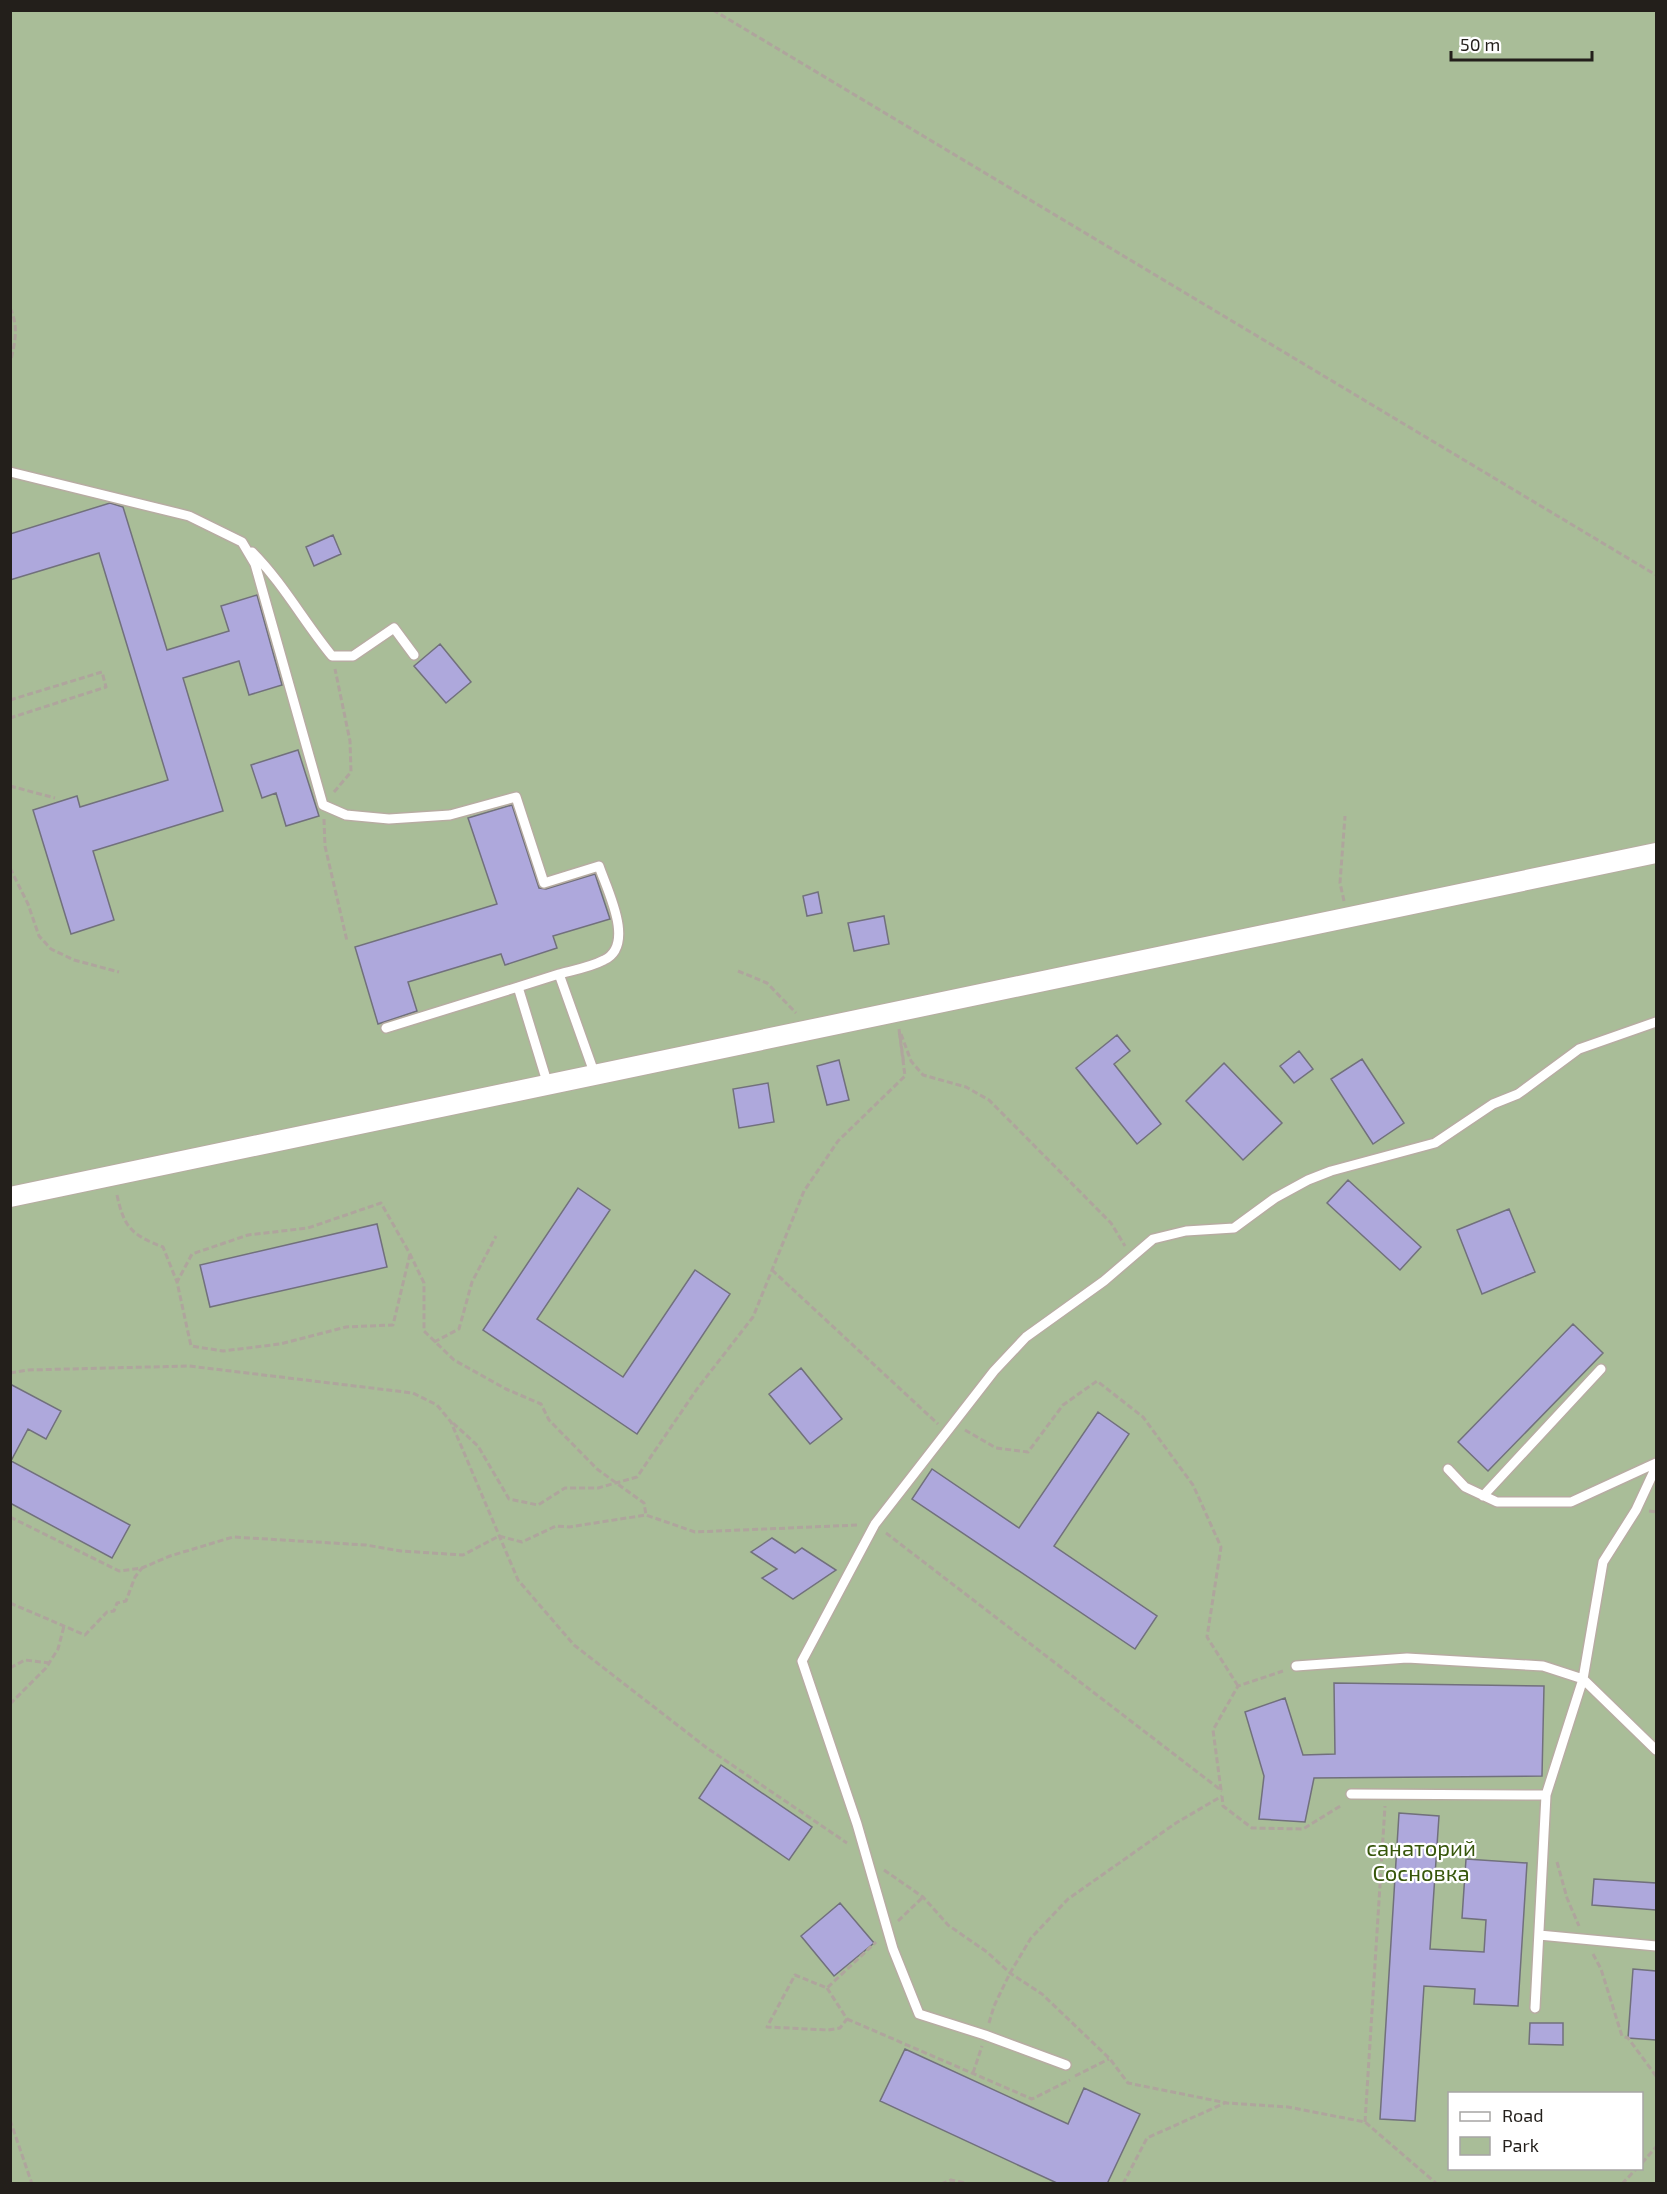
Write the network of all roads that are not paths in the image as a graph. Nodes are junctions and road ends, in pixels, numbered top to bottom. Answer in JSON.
{"nodes":[{"id":1,"x":10,"y":472,"type":"edge"},
{"id":2,"x":242,"y":542,"type":"junction"},
{"id":3,"x":414,"y":655,"type":"dead end"},
{"id":4,"x":1656,"y":853,"type":"edge"},
{"id":5,"x":560,"y":974,"type":"junction"},
{"id":6,"x":518,"y":987,"type":"junction"},
{"id":7,"x":1656,"y":1022,"type":"edge"},
{"id":8,"x":386,"y":1028,"type":"dead end"},
{"id":9,"x":595,"y":1075,"type":"junction"},
{"id":10,"x":548,"y":1085,"type":"junction"},
{"id":11,"x":10,"y":1197,"type":"edge"},
{"id":12,"x":1601,"y":1369,"type":"dead end"},
{"id":13,"x":1656,"y":1465,"type":"edge"},
{"id":14,"x":1448,"y":1469,"type":"dead end"},
{"id":15,"x":1483,"y":1496,"type":"junction"},
{"id":16,"x":1296,"y":1666,"type":"road end"},
{"id":17,"x":1583,"y":1679,"type":"junction"},
{"id":18,"x":1656,"y":1750,"type":"edge"},
{"id":19,"x":1351,"y":1794,"type":"road end"},
{"id":20,"x":1546,"y":1795,"type":"junction"},
{"id":21,"x":1539,"y":1935,"type":"junction"},
{"id":22,"x":1656,"y":1946,"type":"edge"},
{"id":23,"x":1535,"y":2008,"type":"dead end"},
{"id":24,"x":1066,"y":2065,"type":"dead end"}],
"edges":[{"from":1,"to":2,"type":"lane"},
{"from":2,"to":3,"type":"lane"},
{"from":2,"to":5,"type":"lane"},
{"from":4,"to":9,"type":"street"},
{"from":5,"to":6,"type":"lane"},
{"from":5,"to":9,"type":"lane"},
{"from":6,"to":8,"type":"lane"},
{"from":6,"to":10,"type":"lane"},
{"from":7,"to":24,"type":"lane"},
{"from":9,"to":10,"type":"street"},
{"from":10,"to":11,"type":"street"},
{"from":12,"to":15,"type":"lane"},
{"from":13,"to":15,"type":"lane"},
{"from":13,"to":17,"type":"lane"},
{"from":14,"to":15,"type":"lane"},
{"from":16,"to":17,"type":"lane"},
{"from":17,"to":18,"type":"lane"},
{"from":17,"to":20,"type":"lane"},
{"from":19,"to":20,"type":"lane"},
{"from":20,"to":21,"type":"lane"},
{"from":21,"to":22,"type":"lane"},
{"from":21,"to":23,"type":"lane"}]}
